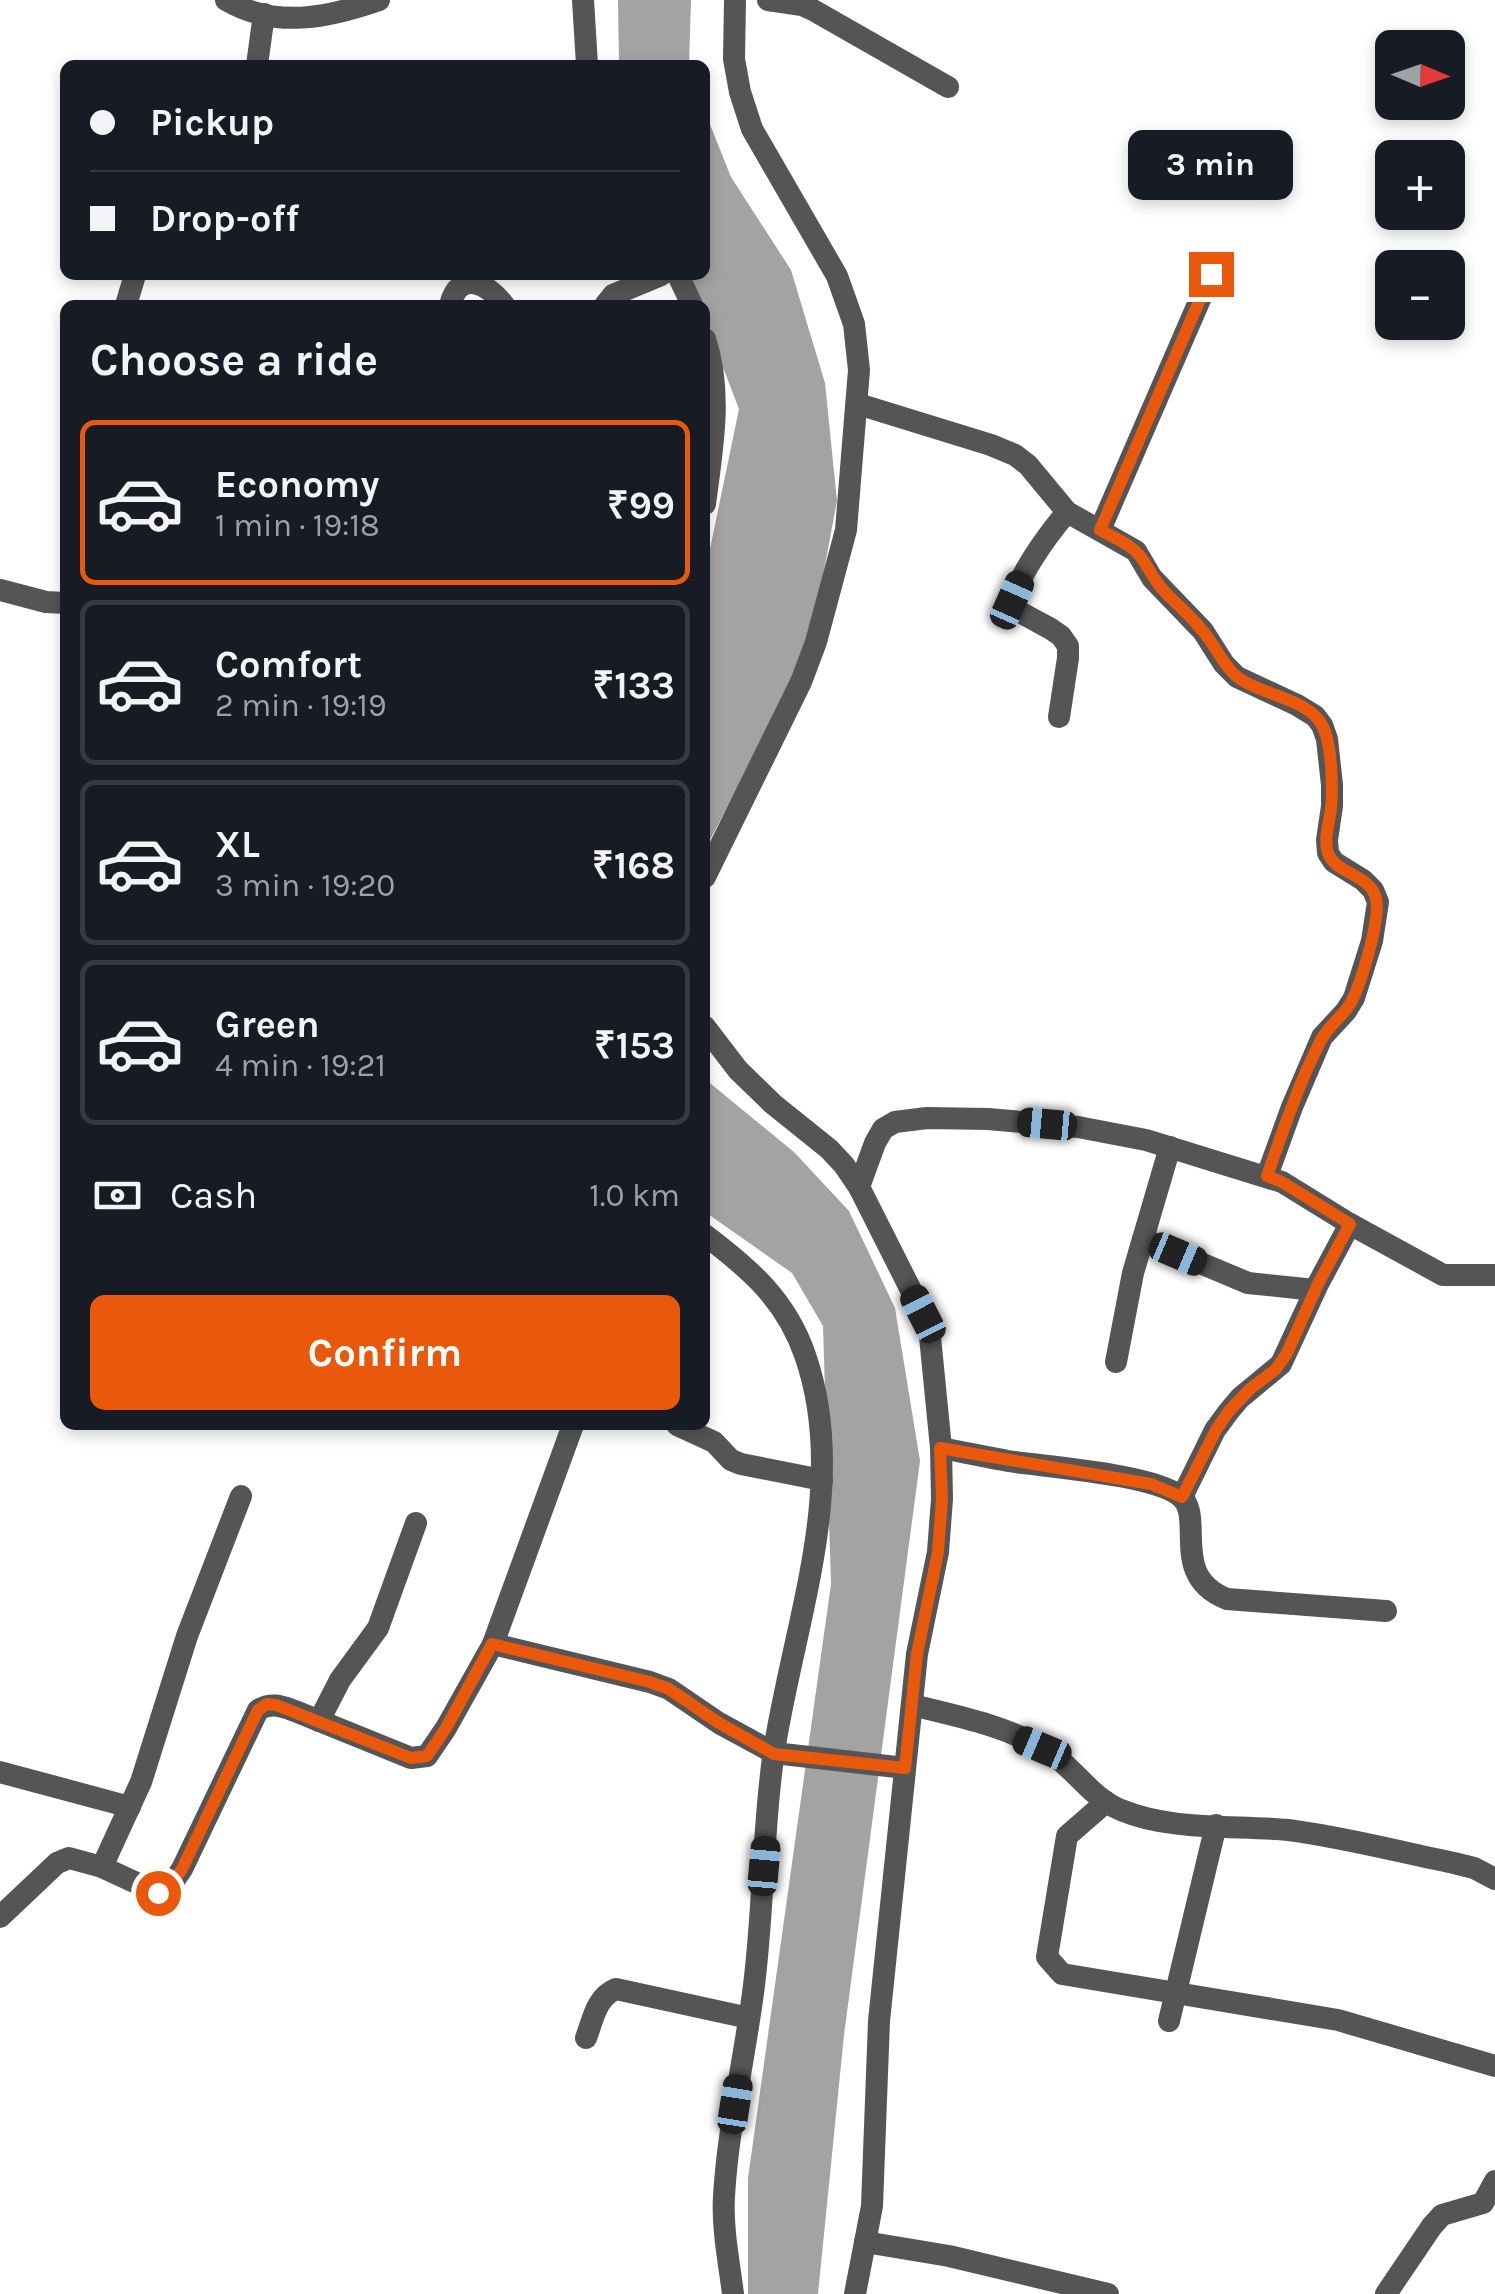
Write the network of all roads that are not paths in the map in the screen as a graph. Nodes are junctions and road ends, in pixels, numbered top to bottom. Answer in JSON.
{"nodes":[{"id":1,"x":226,"y":0,"type":"edge"},
{"id":2,"x":583,"y":0,"type":"edge"},
{"id":3,"x":736,"y":0,"type":"edge"},
{"id":4,"x":768,"y":0,"type":"edge"},
{"id":5,"x":374,"y":1,"type":"edge"},
{"id":6,"x":264,"y":14,"type":"junction"},
{"id":7,"x":257,"y":60,"type":"edge"},
{"id":8,"x":587,"y":60,"type":"edge"},
{"id":9,"x":948,"y":87,"type":"dead end"},
{"id":10,"x":1211,"y":274,"type":"dead end"},
{"id":11,"x":649,"y":280,"type":"edge"},
{"id":12,"x":451,"y":300,"type":"edge"},
{"id":13,"x":499,"y":300,"type":"edge"},
{"id":14,"x":609,"y":300,"type":"edge"},
{"id":15,"x":710,"y":359,"type":"edge"},
{"id":16,"x":858,"y":404,"type":"junction"},
{"id":17,"x":710,"y":466,"type":"edge"},
{"id":18,"x":1067,"y":512,"type":"junction"},
{"id":19,"x":1100,"y":530,"type":"junction"},
{"id":20,"x":1,"y":592,"type":"edge"},
{"id":21,"x":60,"y":603,"type":"edge"},
{"id":22,"x":1060,"y":717,"type":"dead end"},
{"id":23,"x":710,"y":867,"type":"edge"},
{"id":24,"x":710,"y":1034,"type":"edge"},
{"id":25,"x":1170,"y":1147,"type":"junction"},
{"id":26,"x":1267,"y":1176,"type":"junction"},
{"id":27,"x":858,"y":1186,"type":"junction"},
{"id":28,"x":1350,"y":1224,"type":"junction"},
{"id":29,"x":710,"y":1239,"type":"edge"},
{"id":30,"x":1143,"y":1239,"type":"junction"},
{"id":31,"x":1495,"y":1275,"type":"edge"},
{"id":32,"x":1315,"y":1290,"type":"junction"},
{"id":33,"x":1116,"y":1362,"type":"dead end"},
{"id":34,"x":571,"y":1430,"type":"edge"},
{"id":35,"x":688,"y":1430,"type":"edge"},
{"id":36,"x":940,"y":1448,"type":"junction"},
{"id":37,"x":822,"y":1480,"type":"junction"},
{"id":38,"x":241,"y":1496,"type":"dead end"},
{"id":39,"x":1182,"y":1497,"type":"junction"},
{"id":40,"x":416,"y":1524,"type":"dead end"},
{"id":41,"x":1386,"y":1611,"type":"dead end"},
{"id":42,"x":492,"y":1644,"type":"junction"},
{"id":43,"x":912,"y":1705,"type":"junction"},
{"id":44,"x":319,"y":1721,"type":"junction"},
{"id":45,"x":778,"y":1754,"type":"junction"},
{"id":46,"x":899,"y":1767,"type":"junction"},
{"id":47,"x":0,"y":1772,"type":"edge"},
{"id":48,"x":1106,"y":1802,"type":"junction"},
{"id":49,"x":130,"y":1807,"type":"junction"},
{"id":50,"x":1216,"y":1825,"type":"junction"},
{"id":51,"x":102,"y":1867,"type":"junction"},
{"id":52,"x":1495,"y":1879,"type":"edge"},
{"id":53,"x":0,"y":1917,"type":"edge"},
{"id":54,"x":1176,"y":1991,"type":"junction"},
{"id":55,"x":749,"y":2018,"type":"junction"},
{"id":56,"x":1169,"y":2021,"type":"dead end"},
{"id":57,"x":586,"y":2038,"type":"dead end"},
{"id":58,"x":1495,"y":2066,"type":"edge"},
{"id":59,"x":1495,"y":2181,"type":"edge"},
{"id":60,"x":865,"y":2242,"type":"junction"},
{"id":61,"x":733,"y":2294,"type":"edge"},
{"id":62,"x":856,"y":2294,"type":"edge"},
{"id":63,"x":1108,"y":2294,"type":"edge"},
{"id":64,"x":1386,"y":2294,"type":"edge"}],
"edges":[{"from":1,"to":6,"type":"street"},
{"from":2,"to":8,"type":"street"},
{"from":3,"to":16,"type":"street"},
{"from":4,"to":9,"type":"street"},
{"from":5,"to":6,"type":"street"},
{"from":6,"to":7,"type":"street"},
{"from":10,"to":19,"type":"street"},
{"from":11,"to":14,"type":"street"},
{"from":12,"to":13,"type":"street"},
{"from":15,"to":17,"type":"street"},
{"from":16,"to":18,"type":"street"},
{"from":16,"to":23,"type":"street"},
{"from":18,"to":19,"type":"street"},
{"from":18,"to":22,"type":"street"},
{"from":19,"to":26,"type":"street"},
{"from":20,"to":21,"type":"street"},
{"from":24,"to":27,"type":"street"},
{"from":25,"to":26,"type":"street"},
{"from":25,"to":27,"type":"street"},
{"from":25,"to":30,"type":"street"},
{"from":26,"to":28,"type":"street"},
{"from":27,"to":36,"type":"street"},
{"from":28,"to":31,"type":"street"},
{"from":28,"to":32,"type":"street"},
{"from":29,"to":37,"type":"street"},
{"from":30,"to":32,"type":"street"},
{"from":30,"to":33,"type":"street"},
{"from":32,"to":39,"type":"street"},
{"from":34,"to":42,"type":"street"},
{"from":35,"to":37,"type":"street"},
{"from":36,"to":39,"type":"street"},
{"from":36,"to":43,"type":"street"},
{"from":37,"to":45,"type":"street"},
{"from":38,"to":49,"type":"street"},
{"from":39,"to":41,"type":"street"},
{"from":40,"to":44,"type":"street"},
{"from":42,"to":44,"type":"street"},
{"from":42,"to":45,"type":"street"},
{"from":43,"to":46,"type":"street"},
{"from":43,"to":48,"type":"street"},
{"from":44,"to":51,"type":"street"},
{"from":45,"to":46,"type":"street"},
{"from":45,"to":55,"type":"street"},
{"from":46,"to":60,"type":"street"},
{"from":47,"to":49,"type":"street"},
{"from":48,"to":50,"type":"street"},
{"from":48,"to":54,"type":"street"},
{"from":49,"to":51,"type":"street"},
{"from":50,"to":52,"type":"street"},
{"from":50,"to":54,"type":"street"},
{"from":51,"to":53,"type":"street"},
{"from":54,"to":56,"type":"street"},
{"from":54,"to":58,"type":"street"},
{"from":55,"to":57,"type":"street"},
{"from":55,"to":61,"type":"street"},
{"from":59,"to":64,"type":"street"},
{"from":60,"to":62,"type":"street"},
{"from":60,"to":63,"type":"street"}]}
